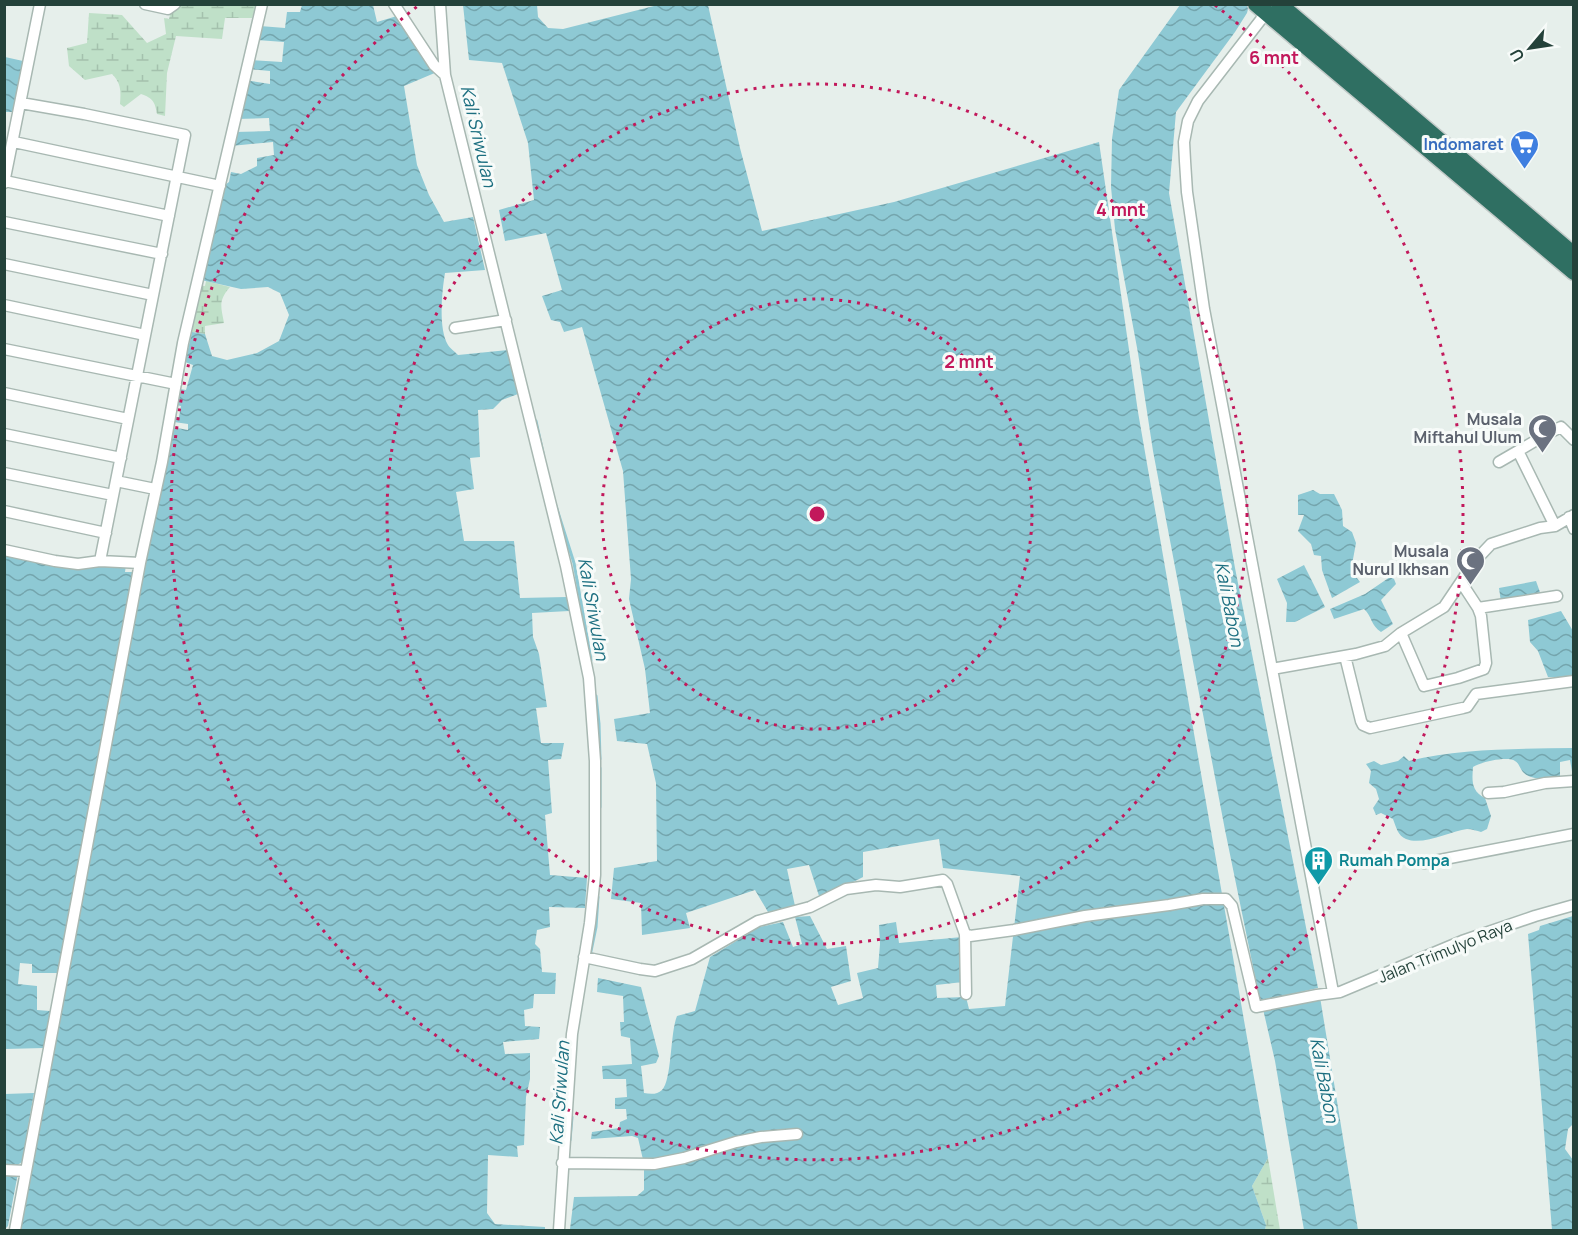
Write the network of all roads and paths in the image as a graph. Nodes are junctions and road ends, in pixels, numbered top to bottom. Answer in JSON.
{"nodes":[{"id":1,"x":40,"y":4,"type":"edge"},
{"id":2,"x":145,"y":4,"type":"edge"},
{"id":3,"x":175,"y":4,"type":"edge"},
{"id":4,"x":262,"y":4,"type":"edge"},
{"id":5,"x":394,"y":4,"type":"edge"},
{"id":6,"x":440,"y":4,"type":"edge"},
{"id":7,"x":1267,"y":7,"type":"edge"},
{"id":8,"x":445,"y":75,"type":"junction"},
{"id":9,"x":21,"y":103,"type":"junction"},
{"id":10,"x":10,"y":146,"type":"edge"},
{"id":11,"x":177,"y":177,"type":"junction"},
{"id":12,"x":5,"y":182,"type":"edge"},
{"id":13,"x":220,"y":186,"type":"junction"},
{"id":14,"x":169,"y":216,"type":"junction"},
{"id":15,"x":4,"y":222,"type":"edge"},
{"id":16,"x":162,"y":254,"type":"junction"},
{"id":17,"x":1574,"y":255,"type":"edge"},
{"id":18,"x":4,"y":264,"type":"edge"},
{"id":19,"x":1574,"y":272,"type":"edge"},
{"id":20,"x":153,"y":295,"type":"junction"},
{"id":21,"x":4,"y":306,"type":"edge"},
{"id":22,"x":506,"y":320,"type":"junction"},
{"id":23,"x":455,"y":328,"type":"dead end"},
{"id":24,"x":146,"y":335,"type":"junction"},
{"id":25,"x":4,"y":350,"type":"edge"},
{"id":26,"x":137,"y":377,"type":"junction"},
{"id":27,"x":176,"y":384,"type":"junction"},
{"id":28,"x":4,"y":393,"type":"edge"},
{"id":29,"x":128,"y":419,"type":"junction"},
{"id":30,"x":4,"y":434,"type":"edge"},
{"id":31,"x":1574,"y":440,"type":"edge"},
{"id":32,"x":1518,"y":451,"type":"junction"},
{"id":33,"x":121,"y":458,"type":"junction"},
{"id":34,"x":1499,"y":462,"type":"dead end"},
{"id":35,"x":4,"y":473,"type":"edge"},
{"id":36,"x":116,"y":481,"type":"junction"},
{"id":37,"x":155,"y":489,"type":"junction"},
{"id":38,"x":113,"y":495,"type":"junction"},
{"id":39,"x":4,"y":511,"type":"edge"},
{"id":40,"x":1571,"y":516,"type":"edge"},
{"id":41,"x":1555,"y":526,"type":"junction"},
{"id":42,"x":1574,"y":529,"type":"edge"},
{"id":43,"x":106,"y":533,"type":"junction"},
{"id":44,"x":4,"y":550,"type":"edge"},
{"id":45,"x":100,"y":561,"type":"junction"},
{"id":46,"x":140,"y":563,"type":"junction"},
{"id":47,"x":1461,"y":582,"type":"junction"},
{"id":48,"x":1557,"y":596,"type":"dead end"},
{"id":49,"x":1478,"y":608,"type":"junction"},
{"id":50,"x":1401,"y":633,"type":"junction"},
{"id":51,"x":1345,"y":656,"type":"junction"},
{"id":52,"x":1272,"y":669,"type":"junction"},
{"id":53,"x":1574,"y":681,"type":"edge"},
{"id":54,"x":1573,"y":781,"type":"edge"},
{"id":55,"x":1488,"y":793,"type":"dead end"},
{"id":56,"x":1574,"y":834,"type":"edge"},
{"id":57,"x":1424,"y":863,"type":"dead end"},
{"id":58,"x":1574,"y":905,"type":"edge"},
{"id":59,"x":965,"y":934,"type":"junction"},
{"id":60,"x":584,"y":957,"type":"junction"},
{"id":61,"x":1333,"y":992,"type":"junction"},
{"id":62,"x":966,"y":994,"type":"dead end"},
{"id":63,"x":797,"y":1134,"type":"dead end"},
{"id":64,"x":562,"y":1163,"type":"junction"},
{"id":65,"x":4,"y":1170,"type":"edge"},
{"id":66,"x":26,"y":1171,"type":"junction"},
{"id":67,"x":15,"y":1230,"type":"edge"},
{"id":68,"x":559,"y":1230,"type":"edge"}],
"edges":[{"from":1,"to":9,"type":"street"},
{"from":2,"to":3,"type":"street"},
{"from":4,"to":13,"type":"street"},
{"from":5,"to":8,"type":"street"},
{"from":6,"to":8,"type":"street"},
{"from":7,"to":17,"type":"highway"},
{"from":7,"to":19,"type":"highway"},
{"from":7,"to":52,"type":"street"},
{"from":8,"to":22,"type":"street"},
{"from":9,"to":10,"type":"street"},
{"from":9,"to":11,"type":"street"},
{"from":10,"to":11,"type":"street"},
{"from":10,"to":12,"type":"street"},
{"from":11,"to":13,"type":"street"},
{"from":11,"to":14,"type":"street"},
{"from":12,"to":14,"type":"street"},
{"from":13,"to":27,"type":"street"},
{"from":14,"to":16,"type":"street"},
{"from":15,"to":16,"type":"street"},
{"from":16,"to":20,"type":"street"},
{"from":18,"to":20,"type":"street"},
{"from":20,"to":24,"type":"street"},
{"from":21,"to":24,"type":"street"},
{"from":22,"to":23,"type":"street"},
{"from":22,"to":60,"type":"street"},
{"from":24,"to":26,"type":"street"},
{"from":25,"to":26,"type":"street"},
{"from":26,"to":27,"type":"street"},
{"from":26,"to":29,"type":"street"},
{"from":27,"to":37,"type":"street"},
{"from":28,"to":29,"type":"street"},
{"from":29,"to":33,"type":"street"},
{"from":30,"to":33,"type":"street"},
{"from":31,"to":32,"type":"street"},
{"from":32,"to":34,"type":"street"},
{"from":32,"to":41,"type":"street"},
{"from":33,"to":36,"type":"street"},
{"from":35,"to":38,"type":"street"},
{"from":36,"to":37,"type":"street"},
{"from":36,"to":38,"type":"street"},
{"from":37,"to":46,"type":"street"},
{"from":38,"to":43,"type":"street"},
{"from":39,"to":43,"type":"street"},
{"from":40,"to":41,"type":"street"},
{"from":40,"to":42,"type":"street"},
{"from":41,"to":47,"type":"street"},
{"from":43,"to":45,"type":"street"},
{"from":44,"to":45,"type":"street"},
{"from":45,"to":46,"type":"street"},
{"from":46,"to":66,"type":"street"},
{"from":47,"to":49,"type":"street"},
{"from":47,"to":50,"type":"street"},
{"from":48,"to":49,"type":"street"},
{"from":49,"to":50,"type":"street"},
{"from":50,"to":51,"type":"street"},
{"from":51,"to":52,"type":"street"},
{"from":51,"to":53,"type":"street"},
{"from":52,"to":61,"type":"street"},
{"from":54,"to":55,"type":"street"},
{"from":56,"to":57,"type":"street"},
{"from":58,"to":61,"type":"street","name":"Jalan Trimulyo Raya"},
{"from":59,"to":60,"type":"street"},
{"from":59,"to":61,"type":"street","name":"Jalan Trimulyo Raya"},
{"from":59,"to":62,"type":"street"},
{"from":60,"to":64,"type":"street"},
{"from":63,"to":64,"type":"street"},
{"from":64,"to":68,"type":"street"},
{"from":65,"to":66,"type":"street"},
{"from":66,"to":67,"type":"street"}]}
